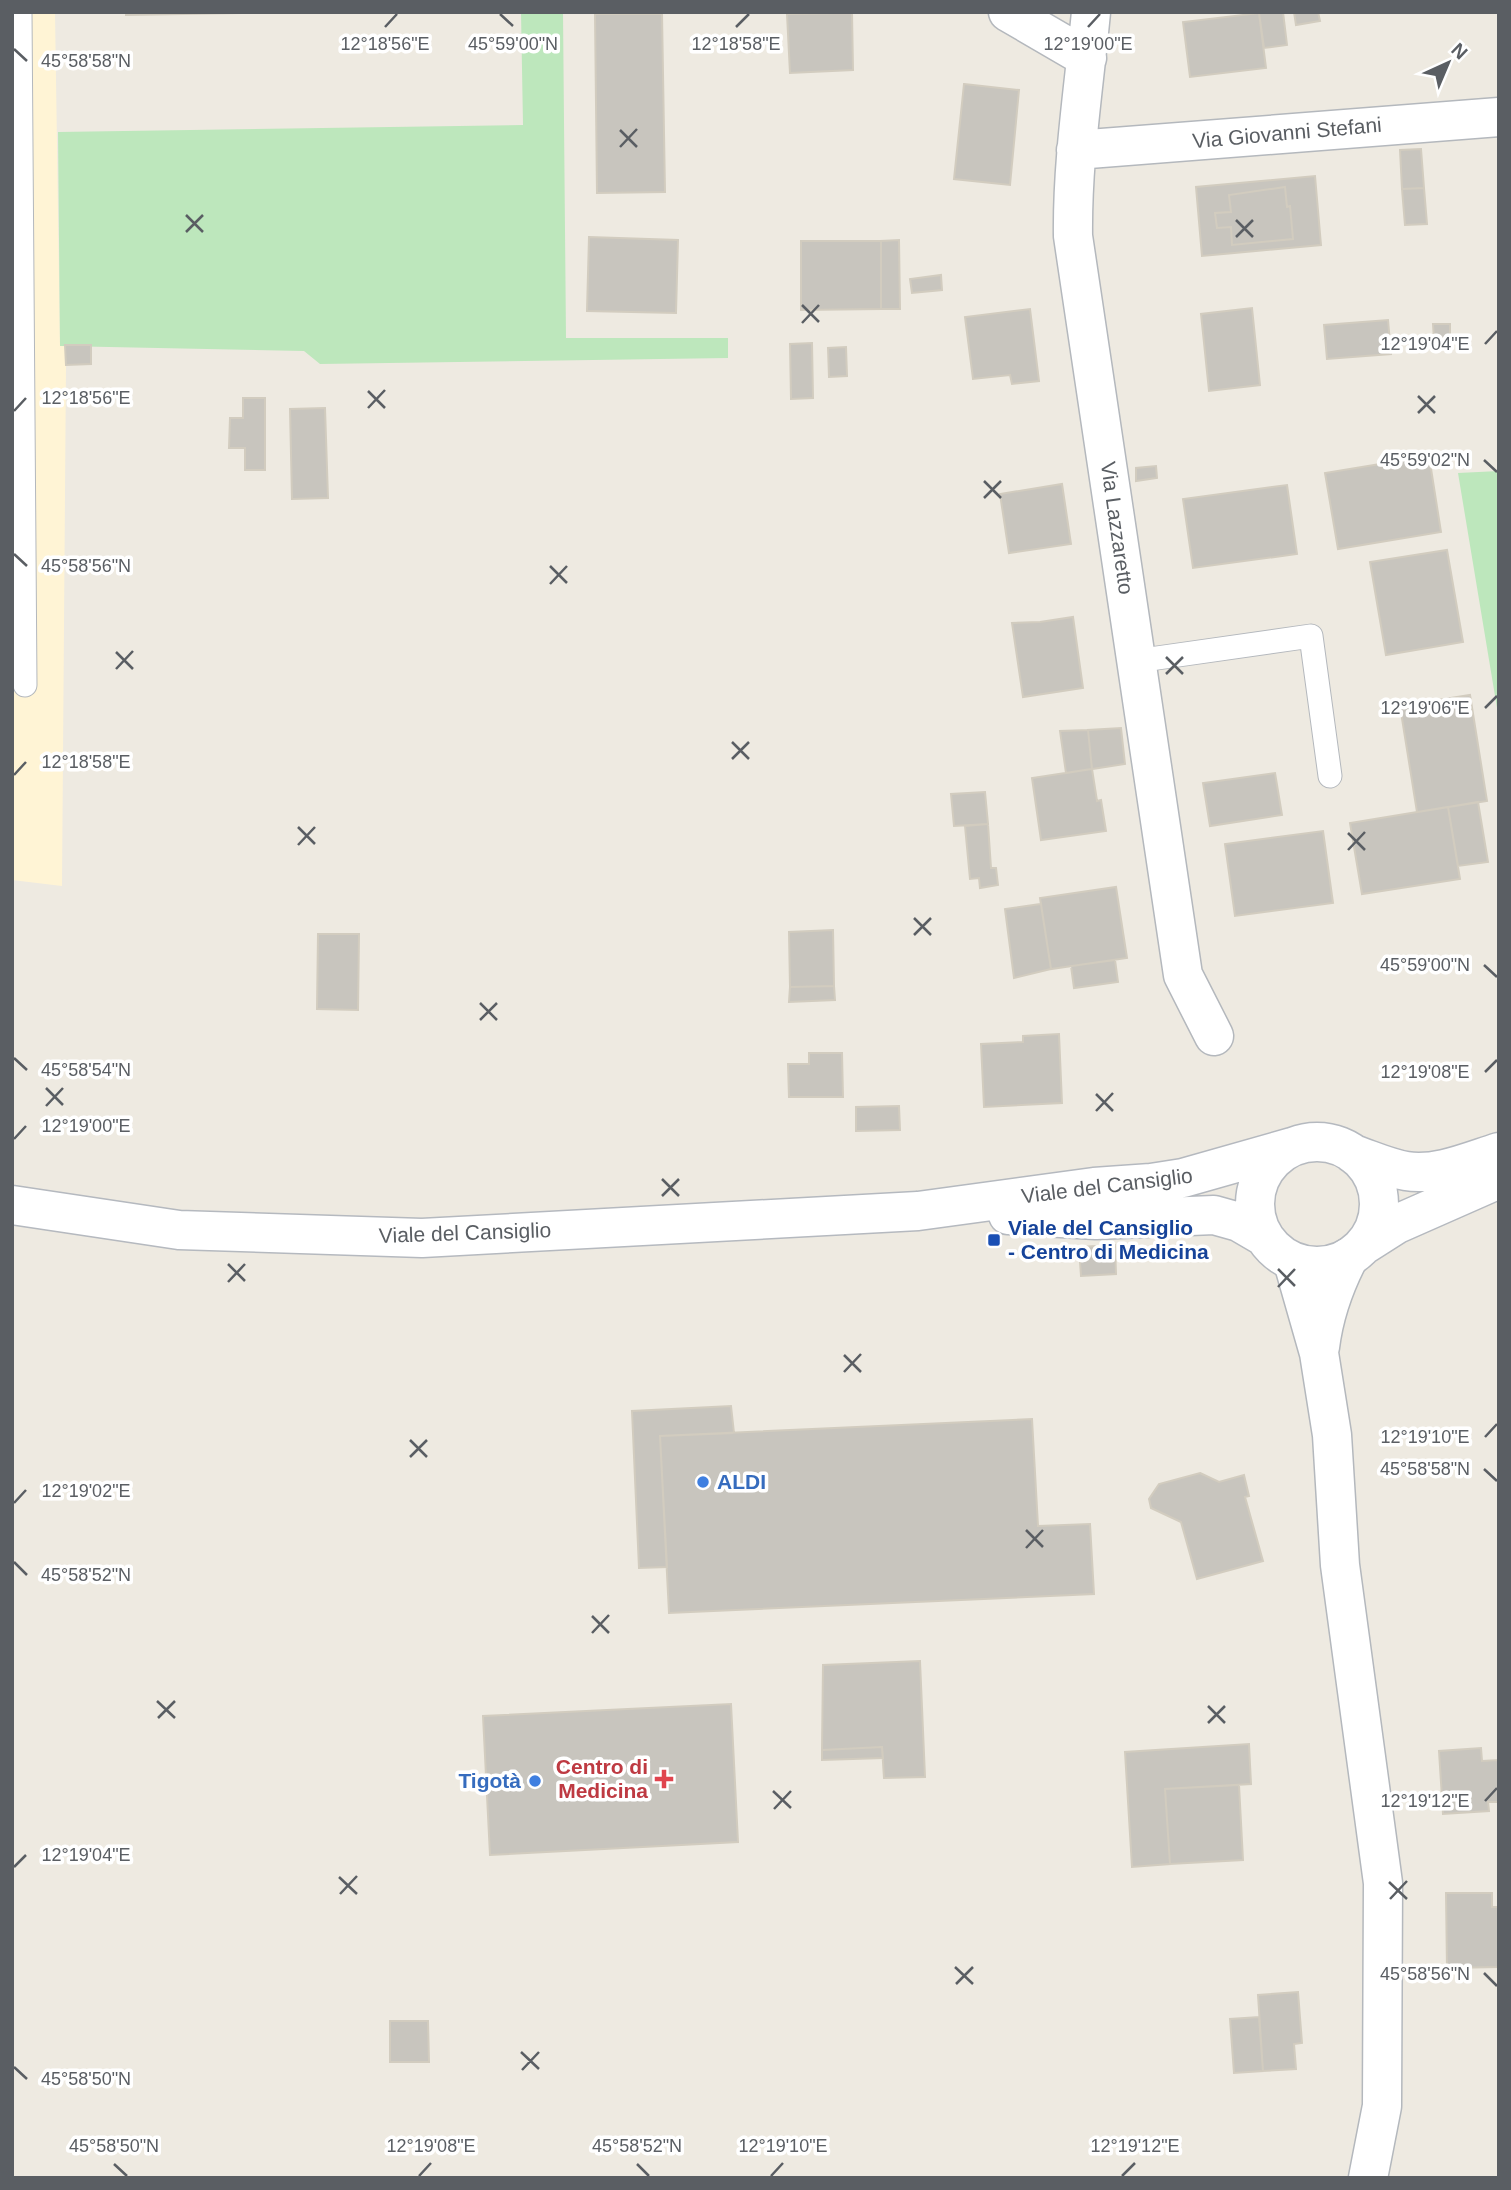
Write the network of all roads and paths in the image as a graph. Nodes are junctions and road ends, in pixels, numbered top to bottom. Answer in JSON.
{"nodes":[{"id":1,"x":20,"y":12,"type":"edge"},
{"id":2,"x":1008,"y":12,"type":"edge"},
{"id":3,"x":1091,"y":12,"type":"edge"},
{"id":4,"x":1087,"y":58,"type":"junction"},
{"id":5,"x":1499,"y":117,"type":"edge"},
{"id":6,"x":1076,"y":150,"type":"junction"},
{"id":7,"x":1136,"y":660,"type":"junction"},
{"id":8,"x":25,"y":685,"type":"dead end"},
{"id":9,"x":1330,"y":776,"type":"dead end"},
{"id":10,"x":1214,"y":1036,"type":"dead end"},
{"id":11,"x":1292,"y":1147,"type":"junction"},
{"id":12,"x":1499,"y":1152,"type":"edge"},
{"id":13,"x":1353,"y":1154,"type":"junction"},
{"id":14,"x":1499,"y":1179,"type":"edge"},
{"id":15,"x":12,"y":1205,"type":"edge"},
{"id":16,"x":918,"y":1211,"type":"junction"},
{"id":17,"x":1263,"y":1236,"type":"junction"},
{"id":18,"x":1357,"y":1251,"type":"junction"},
{"id":19,"x":1293,"y":1262,"type":"junction"},
{"id":20,"x":1319,"y":1353,"type":"junction"},
{"id":21,"x":1368,"y":2178,"type":"edge"}],
"edges":[{"from":1,"to":8,"type":"lane"},
{"from":2,"to":4,"type":"street"},
{"from":3,"to":4,"type":"street","name":"Via Lazzaretto"},
{"from":4,"to":6,"type":"street","name":"Via Lazzaretto"},
{"from":5,"to":6,"type":"street","name":"Via Giovanni Stefani"},
{"from":6,"to":7,"type":"street","name":"Via Lazzaretto"},
{"from":7,"to":9,"type":"lane"},
{"from":7,"to":10,"type":"street","name":"Via Lazzaretto"},
{"from":11,"to":13,"type":"street"},
{"from":11,"to":16,"type":"street","name":"Viale del Cansiglio"},
{"from":11,"to":17,"type":"street"},
{"from":12,"to":13,"type":"street"},
{"from":13,"to":18,"type":"street"},
{"from":14,"to":18,"type":"street"},
{"from":15,"to":16,"type":"street","name":"Viale del Cansiglio"},
{"from":16,"to":17,"type":"street","name":"Viale del Cansiglio"},
{"from":17,"to":19,"type":"street"},
{"from":18,"to":19,"type":"street"},
{"from":18,"to":20,"type":"street"},
{"from":19,"to":20,"type":"street"},
{"from":20,"to":21,"type":"street"}]}
